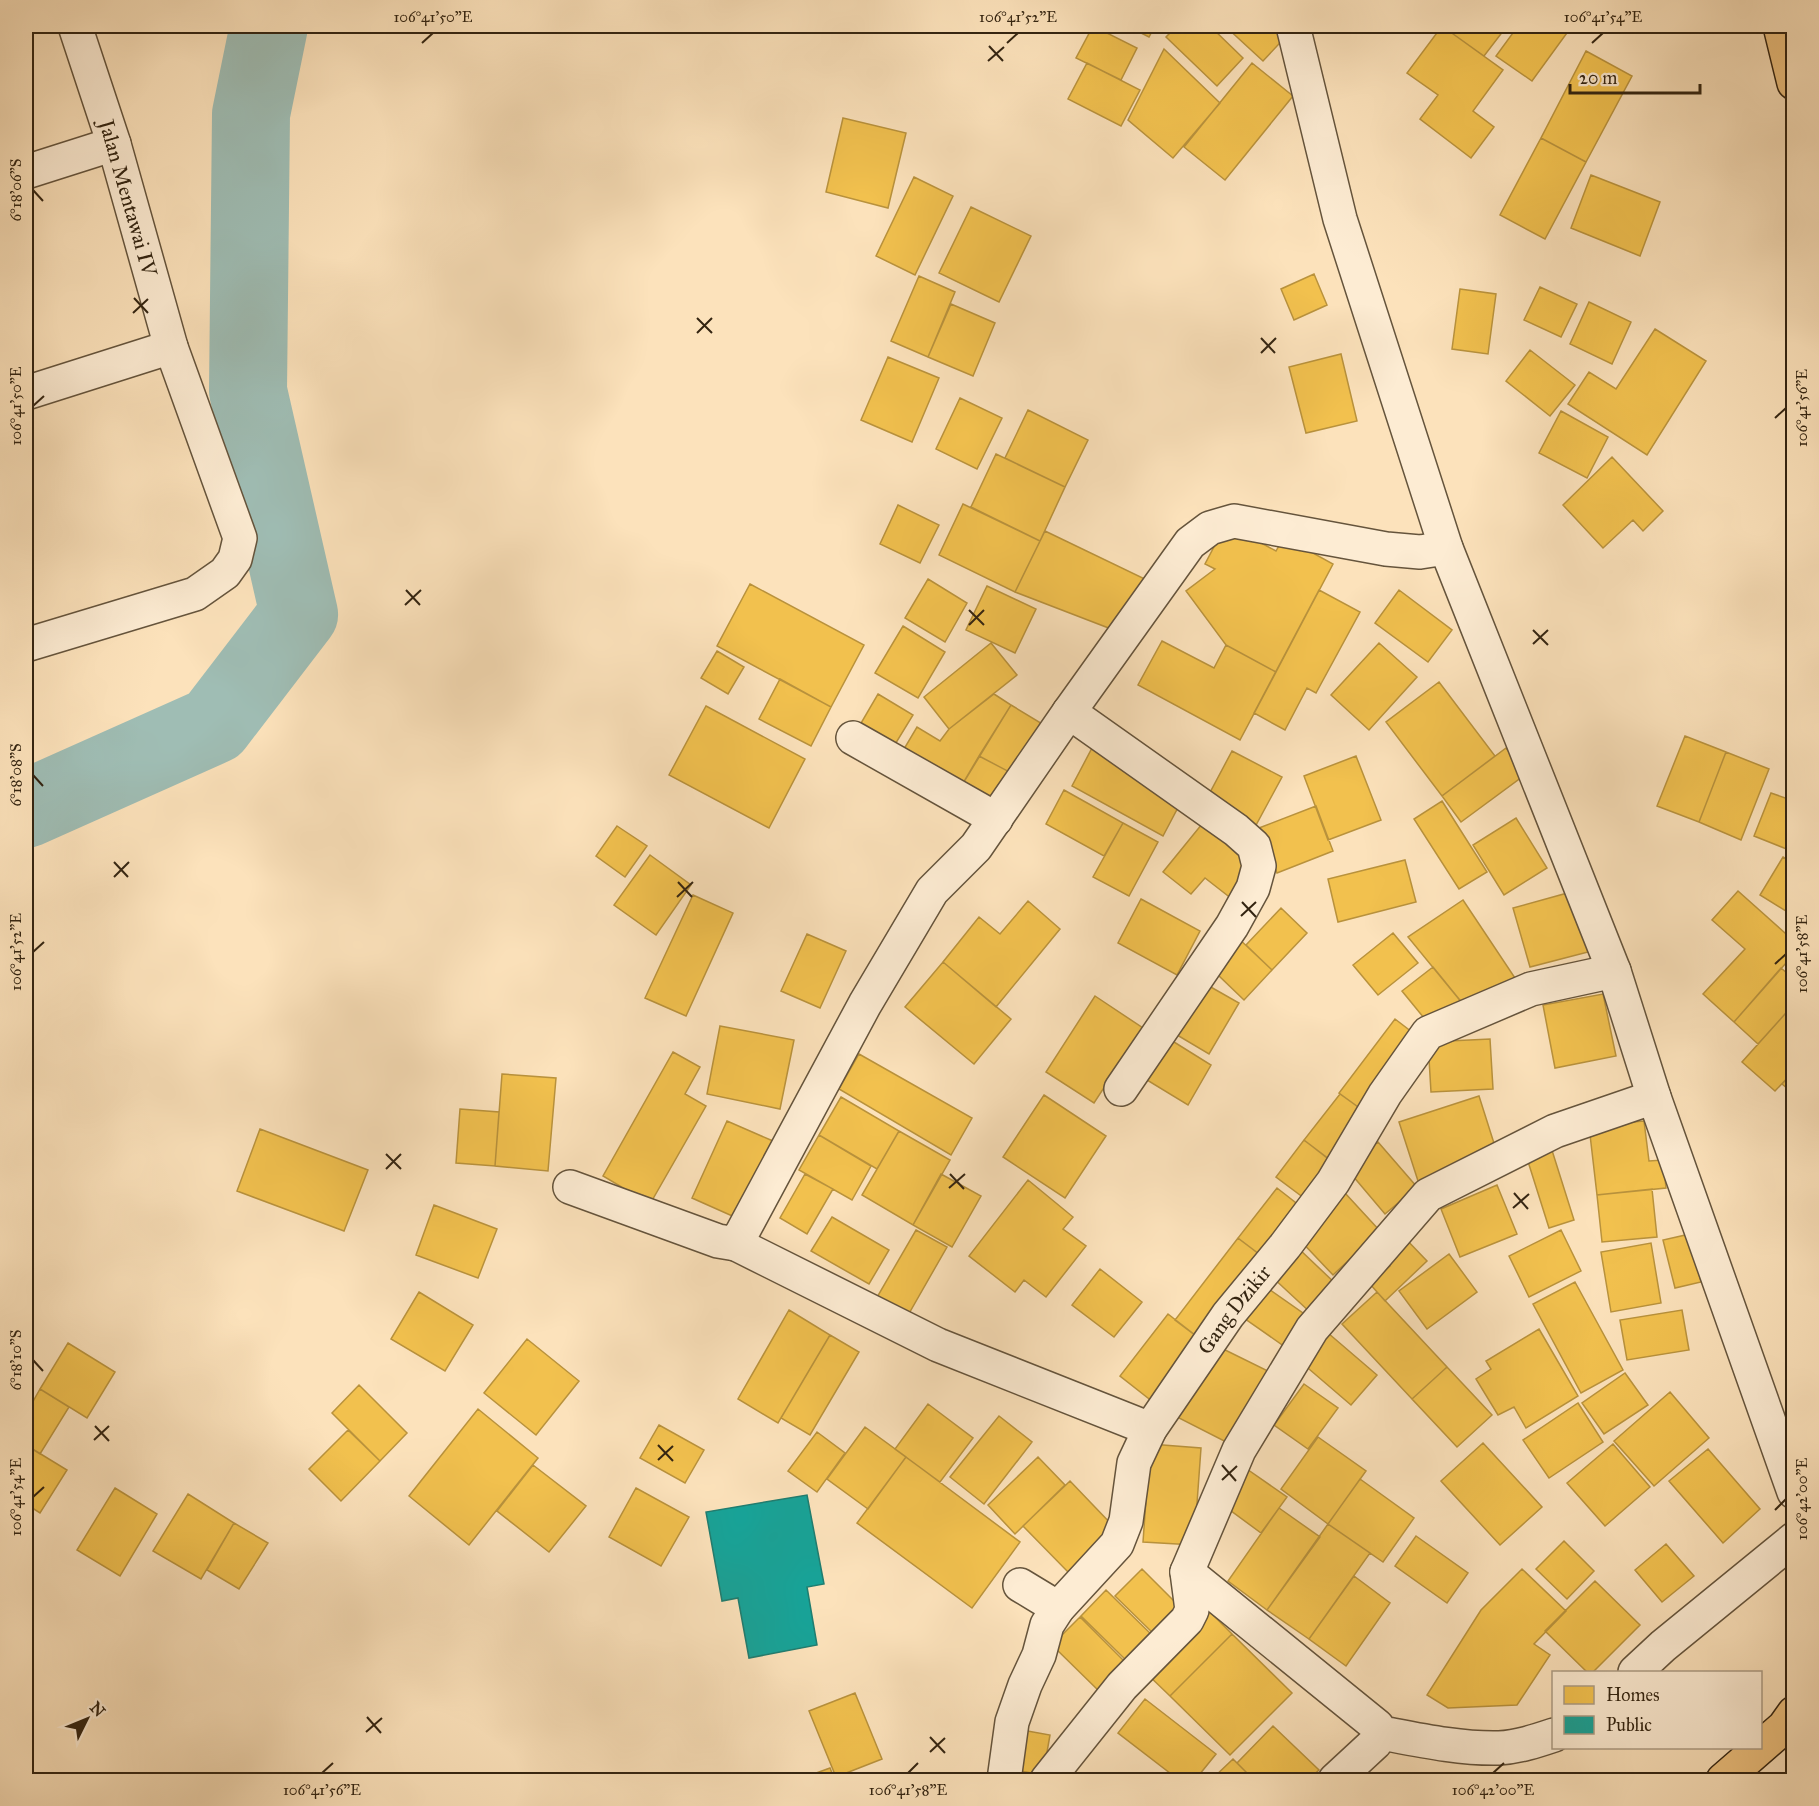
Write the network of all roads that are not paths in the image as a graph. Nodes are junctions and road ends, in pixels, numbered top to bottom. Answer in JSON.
{"nodes":[{"id":1,"x":75,"y":26,"type":"edge"},
{"id":2,"x":1293,"y":26,"type":"edge"},
{"id":3,"x":1780,"y":26,"type":"edge"},
{"id":4,"x":1794,"y":83,"type":"edge"},
{"id":5,"x":114,"y":144,"type":"junction"},
{"id":6,"x":26,"y":172,"type":"edge"},
{"id":7,"x":171,"y":346,"type":"junction"},
{"id":8,"x":26,"y":393,"type":"edge"},
{"id":9,"x":1446,"y":548,"type":"junction"},
{"id":10,"x":26,"y":645,"type":"edge"},
{"id":11,"x":1069,"y":712,"type":"junction"},
{"id":12,"x":854,"y":738,"type":"dead end"},
{"id":13,"x":996,"y":819,"type":"junction"},
{"id":14,"x":1614,"y":971,"type":"junction"},
{"id":15,"x":1121,"y":1089,"type":"dead end"},
{"id":16,"x":1654,"y":1097,"type":"junction"},
{"id":17,"x":570,"y":1187,"type":"dead end"},
{"id":18,"x":736,"y":1244,"type":"junction"},
{"id":19,"x":1150,"y":1429,"type":"junction"},
{"id":20,"x":1794,"y":1492,"type":"edge"},
{"id":21,"x":1794,"y":1539,"type":"edge"},
{"id":22,"x":1187,"y":1572,"type":"junction"},
{"id":23,"x":1020,"y":1585,"type":"dead end"},
{"id":24,"x":1058,"y":1608,"type":"junction"},
{"id":25,"x":1636,"y":1671,"type":"edge"},
{"id":26,"x":1789,"y":1720,"type":"edge"},
{"id":27,"x":1382,"y":1733,"type":"junction"},
{"id":28,"x":1552,"y":1736,"type":"edge"},
{"id":29,"x":1762,"y":1745,"type":"edge"},
{"id":30,"x":1758,"y":1749,"type":"edge"},
{"id":31,"x":1004,"y":1780,"type":"edge"},
{"id":32,"x":1047,"y":1780,"type":"edge"},
{"id":33,"x":1335,"y":1780,"type":"edge"},
{"id":34,"x":1724,"y":1780,"type":"edge"}],
"edges":[{"from":1,"to":5,"type":"street","name":"Jalan Mentawai IV"},
{"from":2,"to":9,"type":"street"},
{"from":3,"to":4,"type":"highway"},
{"from":5,"to":6,"type":"street"},
{"from":5,"to":7,"type":"street","name":"Jalan Mentawai IV"},
{"from":7,"to":8,"type":"street"},
{"from":7,"to":10,"type":"street","name":"Jalan Mentawai IV"},
{"from":9,"to":11,"type":"street"},
{"from":9,"to":14,"type":"street"},
{"from":11,"to":13,"type":"street"},
{"from":11,"to":15,"type":"street"},
{"from":12,"to":13,"type":"street"},
{"from":13,"to":18,"type":"street"},
{"from":14,"to":16,"type":"street"},
{"from":14,"to":19,"type":"street","name":"Gang Dzikir"},
{"from":16,"to":20,"type":"street"},
{"from":16,"to":22,"type":"street"},
{"from":17,"to":18,"type":"street"},
{"from":18,"to":19,"type":"street"},
{"from":19,"to":24,"type":"street","name":"Gang Dzikir"},
{"from":21,"to":25,"type":"street"},
{"from":22,"to":27,"type":"street"},
{"from":22,"to":32,"type":"street"},
{"from":23,"to":24,"type":"street"},
{"from":24,"to":31,"type":"street","name":"Gang Dzikir"},
{"from":26,"to":29,"type":"highway"},
{"from":27,"to":28,"type":"street"},
{"from":27,"to":33,"type":"street"},
{"from":30,"to":34,"type":"highway"}]}
